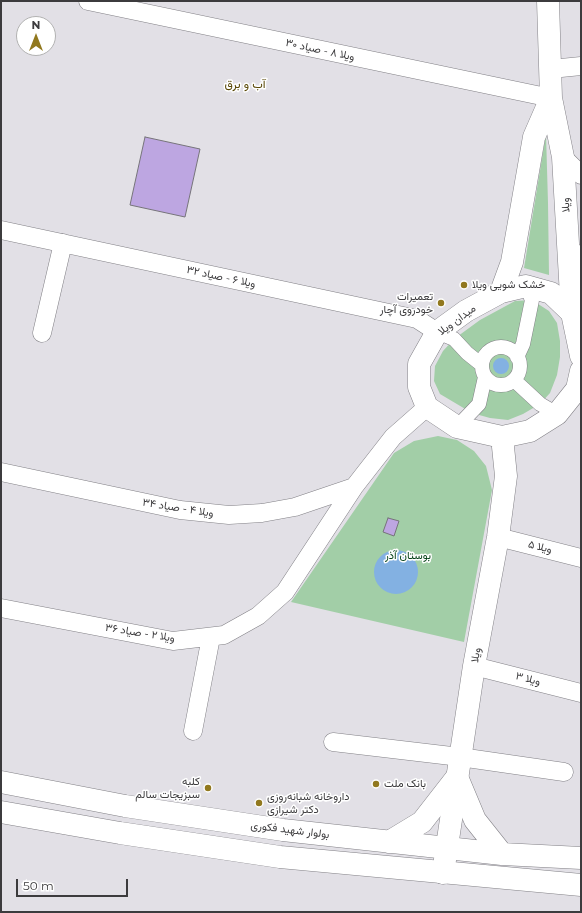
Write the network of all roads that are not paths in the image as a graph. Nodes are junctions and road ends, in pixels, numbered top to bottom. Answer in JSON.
{"nodes":[{"id":1,"x":88,"y":1,"type":"edge"},
{"id":2,"x":548,"y":1,"type":"edge"},
{"id":3,"x":581,"y":66,"type":"edge"},
{"id":4,"x":551,"y":69,"type":"junction"},
{"id":5,"x":551,"y":98,"type":"junction"},
{"id":6,"x":563,"y":157,"type":"junction"},
{"id":7,"x":581,"y":175,"type":"edge"},
{"id":8,"x":1,"y":230,"type":"edge"},
{"id":9,"x":62,"y":243,"type":"junction"},
{"id":10,"x":581,"y":254,"type":"edge"},
{"id":11,"x":570,"y":280,"type":"junction"},
{"id":12,"x":526,"y":286,"type":"junction"},
{"id":13,"x":501,"y":292,"type":"junction"},
{"id":14,"x":572,"y":313,"type":"junction"},
{"id":15,"x":437,"y":332,"type":"junction"},
{"id":16,"x":42,"y":333,"type":"dead end"},
{"id":17,"x":580,"y":345,"type":"edge"},
{"id":18,"x":517,"y":358,"type":"junction"},
{"id":19,"x":483,"y":371,"type":"junction"},
{"id":20,"x":581,"y":371,"type":"edge"},
{"id":21,"x":514,"y":380,"type":"junction"},
{"id":22,"x":427,"y":406,"type":"junction"},
{"id":23,"x":581,"y":412,"type":"edge"},
{"id":24,"x":557,"y":414,"type":"junction"},
{"id":25,"x":457,"y":427,"type":"junction"},
{"id":26,"x":502,"y":437,"type":"junction"},
{"id":27,"x":1,"y":472,"type":"edge"},
{"id":28,"x":354,"y":487,"type":"junction"},
{"id":29,"x":498,"y":537,"type":"junction"},
{"id":30,"x":581,"y":558,"type":"edge"},
{"id":31,"x":1,"y":608,"type":"edge"},
{"id":32,"x":211,"y":636,"type":"junction"},
{"id":33,"x":474,"y":666,"type":"junction"},
{"id":34,"x":581,"y":693,"type":"edge"},
{"id":35,"x":193,"y":731,"type":"dead end"},
{"id":36,"x":333,"y":742,"type":"dead end"},
{"id":37,"x":459,"y":767,"type":"junction"},
{"id":38,"x":564,"y":772,"type":"dead end"},
{"id":39,"x":1,"y":782,"type":"edge"},
{"id":40,"x":1,"y":812,"type":"edge"},
{"id":41,"x":389,"y":842,"type":"junction"},
{"id":42,"x":447,"y":847,"type":"junction"},
{"id":43,"x":502,"y":854,"type":"junction"},
{"id":44,"x":581,"y":858,"type":"edge"},
{"id":45,"x":443,"y":873,"type":"junction"},
{"id":46,"x":581,"y":885,"type":"edge"}],
"edges":[{"from":1,"to":5,"type":"street","name":"ویلا ۸ - صیاد ۳۰"},
{"from":2,"to":4,"type":"street","name":"ویلا"},
{"from":3,"to":4,"type":"street"},
{"from":4,"to":5,"type":"street","name":"ویلا"},
{"from":5,"to":6,"type":"street","name":"ویلا"},
{"from":5,"to":13,"type":"street","name":"ویلا"},
{"from":6,"to":7,"type":"street"},
{"from":6,"to":11,"type":"street","name":"ویلا"},
{"from":8,"to":9,"type":"street","name":"ویلا ۶ - صیاد ۳۲"},
{"from":9,"to":15,"type":"street","name":"ویلا ۶ - صیاد ۳۲"},
{"from":9,"to":16,"type":"street"},
{"from":10,"to":11,"type":"street"},
{"from":11,"to":14,"type":"street","name":"ویلا"},
{"from":12,"to":13,"type":"street","name":"میدان ویلا"},
{"from":12,"to":14,"type":"street","name":"میدان ویلا"},
{"from":12,"to":18,"type":"street"},
{"from":13,"to":15,"type":"street","name":"میدان ویلا"},
{"from":14,"to":17,"type":"street"},
{"from":15,"to":19,"type":"street"},
{"from":15,"to":22,"type":"street","name":"میدان ویلا"},
{"from":18,"to":19,"type":"street"},
{"from":18,"to":21,"type":"street"},
{"from":19,"to":21,"type":"street"},
{"from":19,"to":25,"type":"street"},
{"from":20,"to":24,"type":"street"},
{"from":21,"to":24,"type":"street"},
{"from":22,"to":25,"type":"street"},
{"from":22,"to":28,"type":"street","name":"ویلا ۲ - صیاد ۳۶"},
{"from":23,"to":24,"type":"street"},
{"from":24,"to":26,"type":"street"},
{"from":25,"to":26,"type":"street"},
{"from":26,"to":29,"type":"street","name":"ویلا"},
{"from":27,"to":28,"type":"street","name":"ویلا ۴ - صیاد ۳۴"},
{"from":28,"to":32,"type":"street","name":"ویلا ۲ - صیاد ۳۶"},
{"from":29,"to":30,"type":"street","name":"ویلا ۵"},
{"from":29,"to":33,"type":"street","name":"ویلا"},
{"from":31,"to":32,"type":"street","name":"ویلا ۲ - صیاد ۳۶"},
{"from":32,"to":35,"type":"street"},
{"from":33,"to":34,"type":"street","name":"ویلا ۳"},
{"from":33,"to":37,"type":"street","name":"ویلا"},
{"from":36,"to":37,"type":"street"},
{"from":37,"to":38,"type":"street"},
{"from":37,"to":41,"type":"street"},
{"from":37,"to":42,"type":"street","name":"ویلا"},
{"from":37,"to":43,"type":"street"},
{"from":39,"to":41,"type":"street","name":"بولوار شهید فکوری"},
{"from":40,"to":45,"type":"street"},
{"from":41,"to":42,"type":"street","name":"بولوار شهید فکوری"},
{"from":42,"to":43,"type":"street","name":"بولوار شهید فکوری"},
{"from":42,"to":45,"type":"street","name":"ویلا"},
{"from":43,"to":44,"type":"street","name":"بولوار شهید فکوری"},
{"from":45,"to":46,"type":"street"}]}
